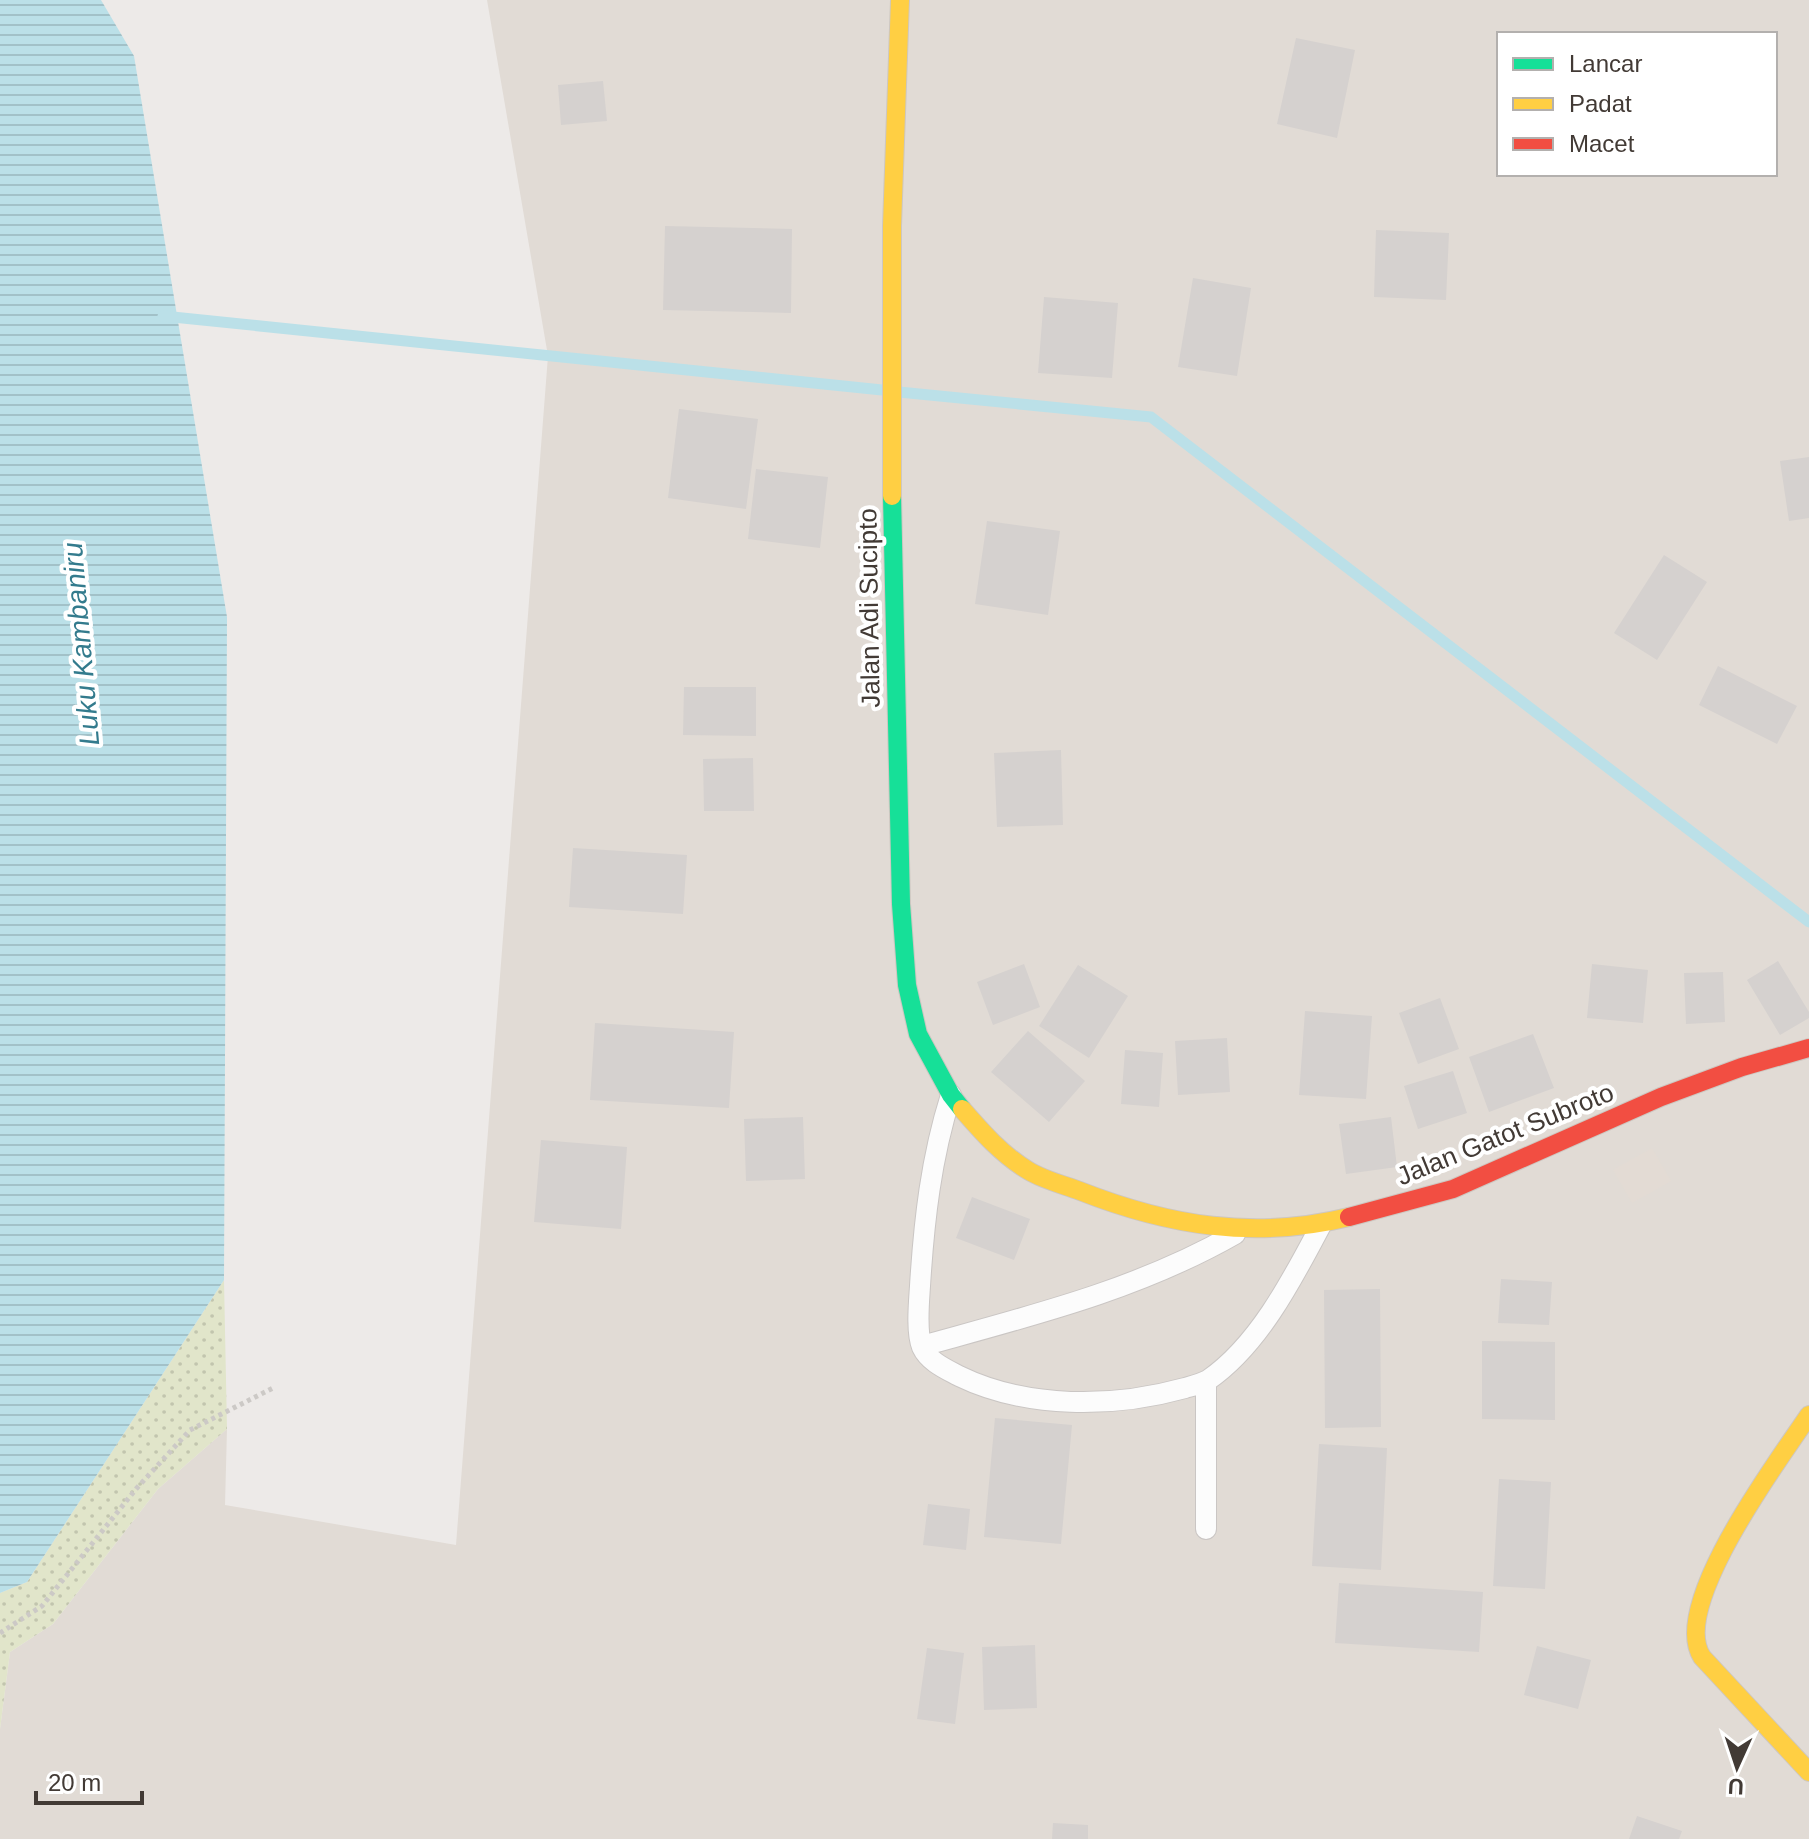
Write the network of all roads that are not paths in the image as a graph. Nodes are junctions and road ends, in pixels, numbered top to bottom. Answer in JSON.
{"nodes":[{"id":1,"x":900,"y":0,"type":"edge"},
{"id":2,"x":1809,"y":1048,"type":"edge"},
{"id":3,"x":951,"y":1095,"type":"junction"},
{"id":4,"x":1030,"y":1172,"type":"joint"},
{"id":5,"x":1321,"y":1224,"type":"junction"},
{"id":6,"x":1242,"y":1230,"type":"junction"},
{"id":7,"x":922,"y":1346,"type":"junction"},
{"id":8,"x":1206,"y":1382,"type":"junction"},
{"id":9,"x":1809,"y":1415,"type":"edge"},
{"id":10,"x":1206,"y":1529,"type":"dead end"},
{"id":11,"x":1809,"y":1772,"type":"edge"}],
"edges":[{"from":1,"to":3,"type":"main road","name":"Jalan Adi Sucipto"},
{"from":2,"to":5,"type":"main road","name":"Jalan Gatot Subroto"},
{"from":3,"to":4,"type":"main road","name":"Jalan Adi Sucipto"},
{"from":3,"to":7,"type":"lane"},
{"from":4,"to":6,"type":"main road","name":"Jalan Gatot Subroto"},
{"from":5,"to":6,"type":"main road","name":"Jalan Gatot Subroto"},
{"from":5,"to":8,"type":"lane"},
{"from":6,"to":7,"type":"lane"},
{"from":7,"to":8,"type":"lane"},
{"from":8,"to":10,"type":"lane"},
{"from":9,"to":11,"type":"main road"}]}
